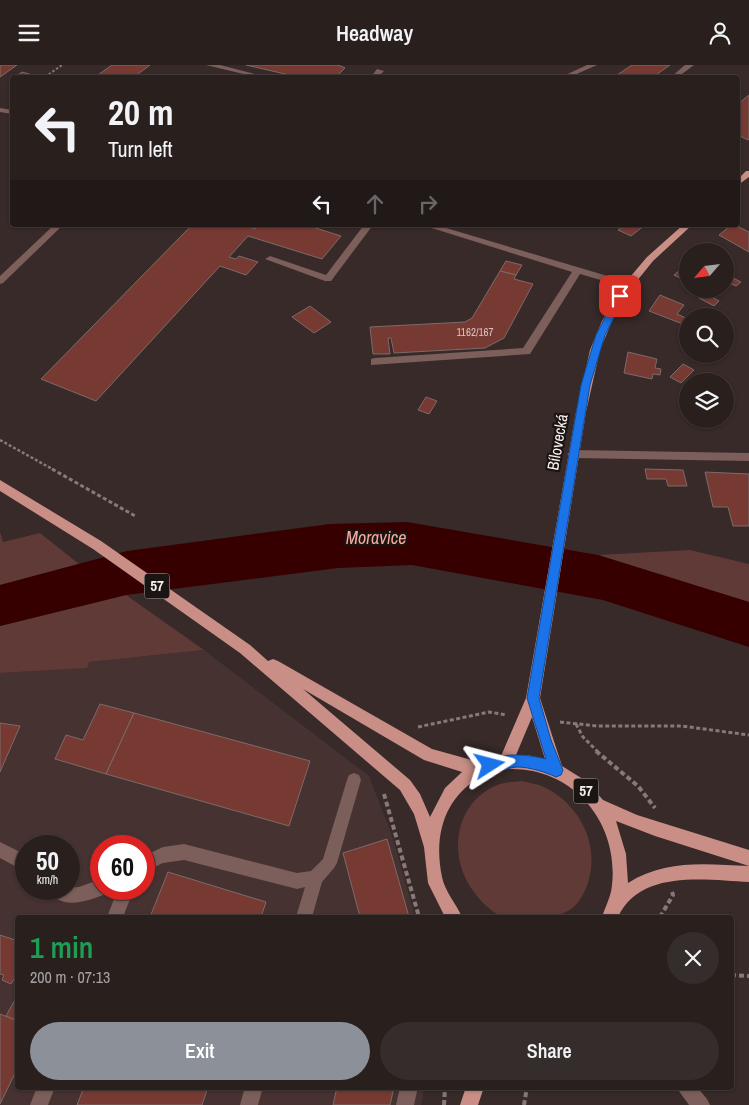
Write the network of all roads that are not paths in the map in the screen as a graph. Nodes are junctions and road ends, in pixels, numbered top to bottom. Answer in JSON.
{"nodes":[{"id":1,"x":210,"y":65,"type":"edge"},
{"id":2,"x":593,"y":65,"type":"edge"},
{"id":3,"x":690,"y":65,"type":"edge"},
{"id":4,"x":229,"y":70,"type":"junction"},
{"id":5,"x":380,"y":71,"type":"dead end"},
{"id":6,"x":223,"y":75,"type":"edge"},
{"id":7,"x":253,"y":75,"type":"edge"},
{"id":8,"x":376,"y":75,"type":"edge"},
{"id":9,"x":570,"y":75,"type":"edge"},
{"id":10,"x":677,"y":75,"type":"edge"},
{"id":11,"x":57,"y":227,"type":"edge"},
{"id":12,"x":367,"y":227,"type":"edge"},
{"id":13,"x":433,"y":227,"type":"edge"},
{"id":14,"x":686,"y":227,"type":"edge"},
{"id":15,"x":270,"y":259,"type":"dead end"},
{"id":16,"x":578,"y":270,"type":"junction"},
{"id":17,"x":0,"y":281,"type":"edge"},
{"id":18,"x":628,"y":285,"type":"junction"},
{"id":19,"x":375,"y":362,"type":"dead end"},
{"id":20,"x":573,"y":454,"type":"junction"},
{"id":21,"x":749,"y":457,"type":"edge"},
{"id":22,"x":0,"y":485,"type":"edge"},
{"id":23,"x":245,"y":649,"type":"junction"},
{"id":24,"x":533,"y":698,"type":"junction"},
{"id":25,"x":506,"y":761,"type":"junction"},
{"id":26,"x":478,"y":769,"type":"junction"},
{"id":27,"x":556,"y":770,"type":"junction"},
{"id":28,"x":354,"y":780,"type":"dead end"},
{"id":29,"x":599,"y":805,"type":"junction"},
{"id":30,"x":431,"y":846,"type":"junction"},
{"id":31,"x":0,"y":850,"type":"edge"},
{"id":32,"x":15,"y":856,"type":"edge"},
{"id":33,"x":155,"y":858,"type":"edge"},
{"id":34,"x":749,"y":858,"type":"edge"},
{"id":35,"x":749,"y":874,"type":"edge"},
{"id":36,"x":315,"y":878,"type":"junction"},
{"id":37,"x":121,"y":900,"type":"edge"},
{"id":38,"x":617,"y":900,"type":"junction"},
{"id":39,"x":115,"y":915,"type":"edge"},
{"id":40,"x":305,"y":915,"type":"edge"},
{"id":41,"x":453,"y":915,"type":"edge"},
{"id":42,"x":611,"y":915,"type":"edge"},
{"id":43,"x":45,"y":1090,"type":"edge"},
{"id":44,"x":253,"y":1090,"type":"edge"},
{"id":45,"x":408,"y":1090,"type":"edge"},
{"id":46,"x":467,"y":1090,"type":"edge"},
{"id":47,"x":474,"y":1090,"type":"edge"},
{"id":48,"x":688,"y":1090,"type":"edge"},
{"id":49,"x":39,"y":1105,"type":"edge"},
{"id":50,"x":249,"y":1105,"type":"edge"},
{"id":51,"x":405,"y":1105,"type":"edge"},
{"id":52,"x":468,"y":1105,"type":"edge"},
{"id":53,"x":701,"y":1105,"type":"edge"}],
"edges":[{"from":1,"to":4,"type":"street"},
{"from":2,"to":9,"type":"street"},
{"from":3,"to":10,"type":"street"},
{"from":4,"to":6,"type":"street"},
{"from":4,"to":7,"type":"street"},
{"from":5,"to":8,"type":"street"},
{"from":11,"to":17,"type":"street"},
{"from":12,"to":15,"type":"street"},
{"from":13,"to":16,"type":"street"},
{"from":14,"to":18,"type":"main road","name":"Bílovecká"},
{"from":16,"to":18,"type":"street"},
{"from":16,"to":19,"type":"street"},
{"from":18,"to":20,"type":"main road","name":"Bílovecká"},
{"from":20,"to":21,"type":"street"},
{"from":20,"to":24,"type":"main road","name":"Bílovecká"},
{"from":22,"to":23,"type":"main road","number":"57"},
{"from":23,"to":26,"type":"main road","number":"57"},
{"from":23,"to":30,"type":"main road","number":"57"},
{"from":24,"to":25,"type":"main road"},
{"from":24,"to":27,"type":"main road"},
{"from":25,"to":26,"type":"main road","number":"57"},
{"from":25,"to":27,"type":"main road","number":"57"},
{"from":26,"to":30,"type":"main road","number":"57"},
{"from":27,"to":29,"type":"main road","number":"57"},
{"from":28,"to":36,"type":"street"},
{"from":29,"to":34,"type":"main road","number":"57"},
{"from":29,"to":38,"type":"main road","number":"57"},
{"from":30,"to":41,"type":"main road","number":"57"},
{"from":31,"to":32,"type":"street"},
{"from":33,"to":36,"type":"street"},
{"from":35,"to":38,"type":"main road"},
{"from":36,"to":40,"type":"street"},
{"from":37,"to":39,"type":"street"},
{"from":38,"to":42,"type":"main road","number":"57"},
{"from":43,"to":49,"type":"street"},
{"from":44,"to":50,"type":"street"},
{"from":45,"to":51,"type":"street"},
{"from":46,"to":52,"type":"main road"},
{"from":47,"to":52,"type":"main road"},
{"from":48,"to":53,"type":"street"}]}
